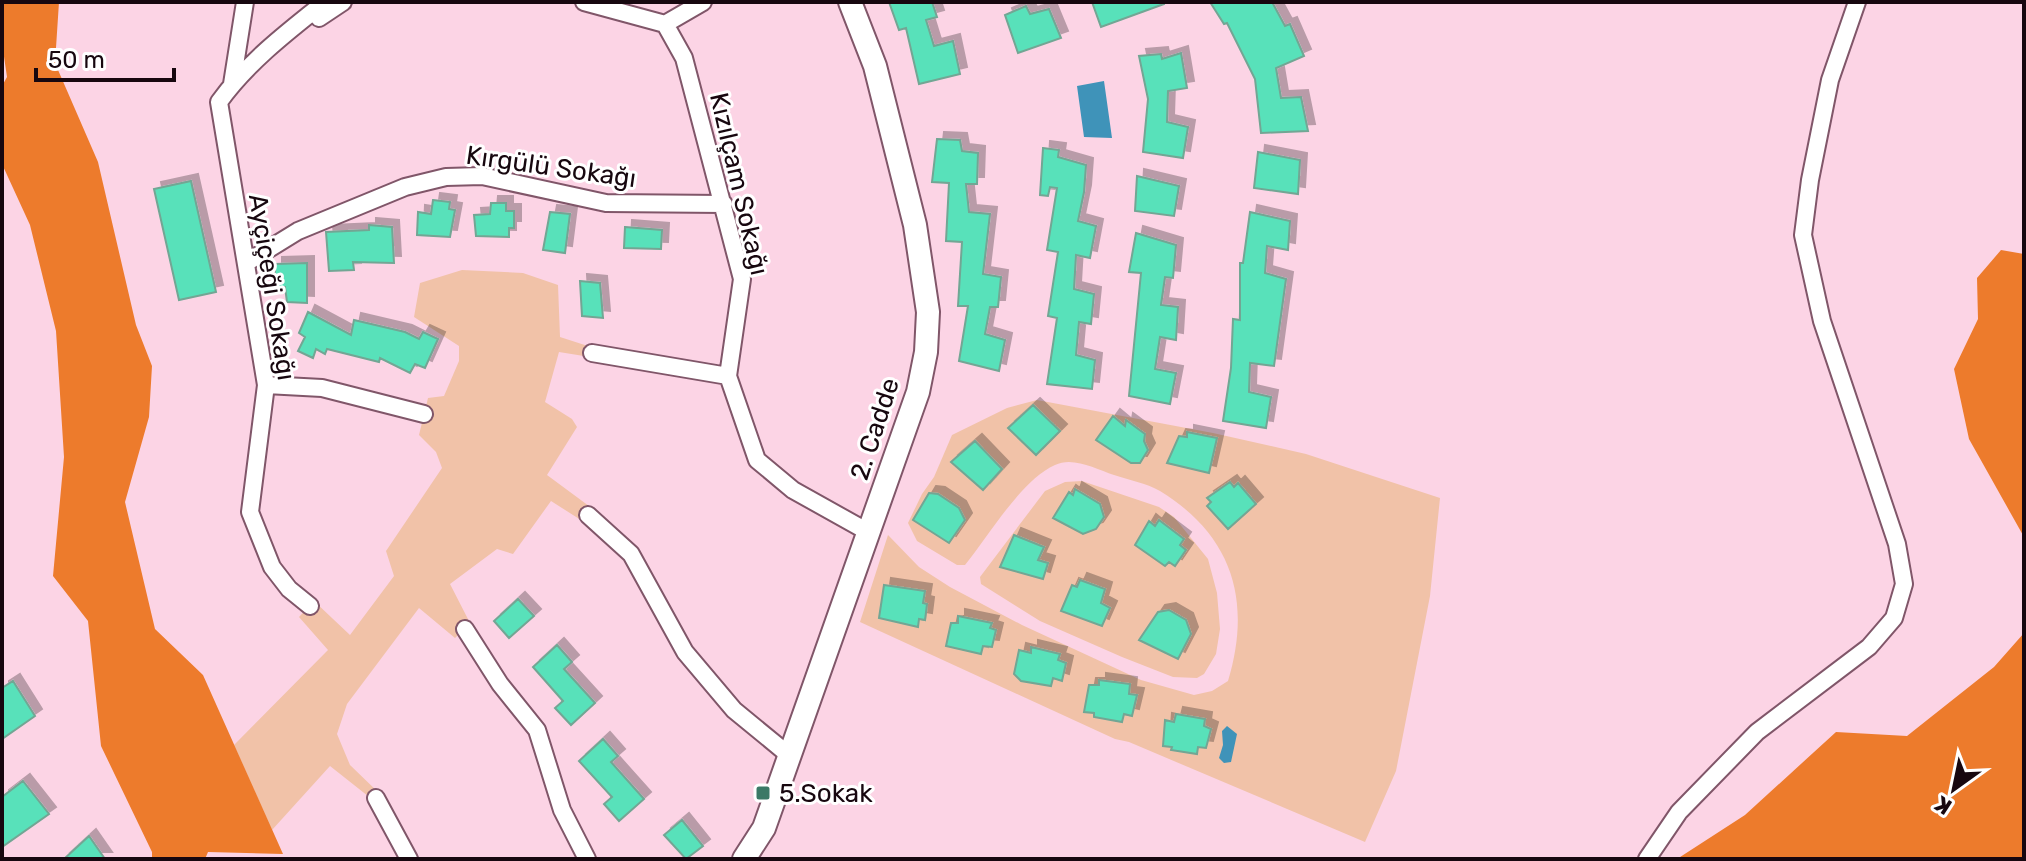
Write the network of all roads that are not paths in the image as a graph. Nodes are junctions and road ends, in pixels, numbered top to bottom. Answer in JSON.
{"nodes":[{"id":1,"x":245,"y":2,"type":"edge"},
{"id":2,"x":325,"y":2,"type":"edge"},
{"id":3,"x":343,"y":2,"type":"edge"},
{"id":4,"x":584,"y":2,"type":"edge"},
{"id":5,"x":703,"y":2,"type":"edge"},
{"id":6,"x":850,"y":2,"type":"edge"},
{"id":7,"x":1857,"y":2,"type":"edge"},
{"id":8,"x":665,"y":24,"type":"junction"},
{"id":9,"x":232,"y":84,"type":"junction"},
{"id":10,"x":724,"y":204,"type":"junction"},
{"id":11,"x":246,"y":263,"type":"junction"},
{"id":12,"x":592,"y":353,"type":"dead end"},
{"id":13,"x":728,"y":376,"type":"junction"},
{"id":14,"x":266,"y":385,"type":"junction"},
{"id":15,"x":424,"y":414,"type":"dead end"},
{"id":16,"x":588,"y":515,"type":"dead end"},
{"id":17,"x":870,"y":533,"type":"junction"},
{"id":18,"x":310,"y":606,"type":"dead end"},
{"id":19,"x":465,"y":629,"type":"dead end"},
{"id":20,"x":790,"y":756,"type":"junction"},
{"id":21,"x":376,"y":798,"type":"dead end"},
{"id":22,"x":409,"y":859,"type":"edge"},
{"id":23,"x":587,"y":859,"type":"edge"},
{"id":24,"x":744,"y":859,"type":"edge"},
{"id":25,"x":1647,"y":859,"type":"edge"}],
"edges":[{"from":1,"to":9,"type":"street","name":"Ayçiçeği Sokağı"},
{"from":2,"to":9,"type":"street"},
{"from":3,"to":9,"type":"street"},
{"from":4,"to":8,"type":"street"},
{"from":5,"to":8,"type":"street"},
{"from":6,"to":17,"type":"street","name":"2. Cadde"},
{"from":7,"to":25,"type":"street"},
{"from":8,"to":10,"type":"street","name":"Kızılçam Sokağı"},
{"from":9,"to":11,"type":"street","name":"Ayçiçeği Sokağı"},
{"from":10,"to":11,"type":"street","name":"Kırgülü Sokağı"},
{"from":10,"to":13,"type":"street","name":"Kızılçam Sokağı"},
{"from":11,"to":14,"type":"street","name":"Ayçiçeği Sokağı"},
{"from":12,"to":13,"type":"street"},
{"from":13,"to":17,"type":"street","name":"Kızılçam Sokağı"},
{"from":14,"to":15,"type":"street"},
{"from":14,"to":18,"type":"street","name":"Ayçiçeği Sokağı"},
{"from":16,"to":20,"type":"street"},
{"from":17,"to":20,"type":"street","name":"2. Cadde"},
{"from":19,"to":23,"type":"street"},
{"from":20,"to":24,"type":"street","name":"2. Cadde"},
{"from":21,"to":22,"type":"street"}]}
